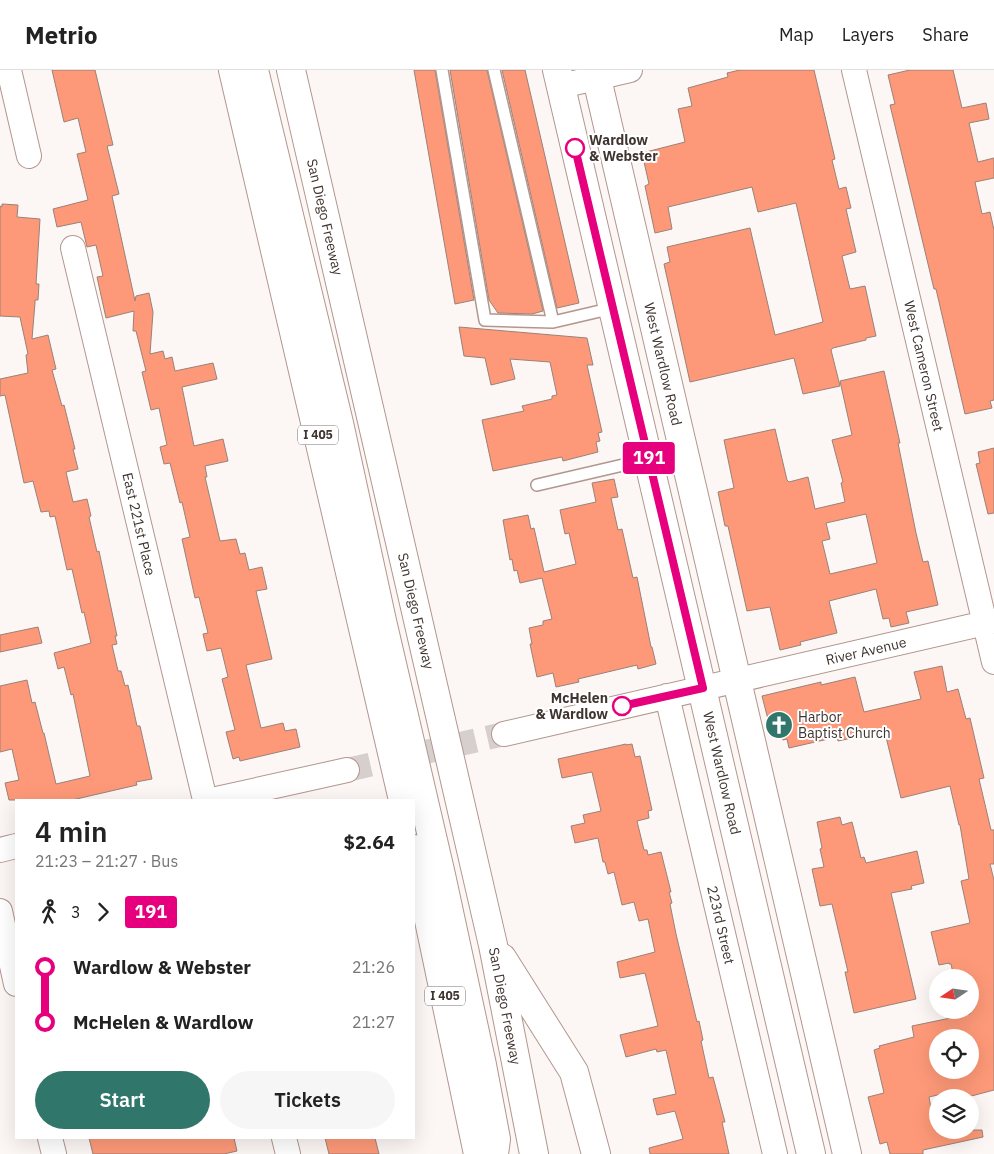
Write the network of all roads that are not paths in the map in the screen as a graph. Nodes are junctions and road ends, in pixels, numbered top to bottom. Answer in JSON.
{"nodes":[{"id":1,"x":9,"y":70,"type":"edge"},
{"id":2,"x":233,"y":70,"type":"edge"},
{"id":3,"x":254,"y":70,"type":"edge"},
{"id":4,"x":269,"y":70,"type":"edge"},
{"id":5,"x":291,"y":70,"type":"edge"},
{"id":6,"x":442,"y":70,"type":"edge"},
{"id":7,"x":494,"y":70,"type":"edge"},
{"id":8,"x":630,"y":70,"type":"edge"},
{"id":9,"x":854,"y":70,"type":"edge"},
{"id":10,"x":596,"y":74,"type":"edge"},
{"id":11,"x":559,"y":78,"type":"edge"},
{"id":12,"x":29,"y":156,"type":"dead end"},
{"id":13,"x":74,"y":248,"type":"dead end"},
{"id":14,"x":613,"y":308,"type":"junction"},
{"id":15,"x":553,"y":322,"type":"junction"},
{"id":16,"x":649,"y":459,"type":"junction"},
{"id":17,"x":537,"y":485,"type":"dead end"},
{"id":18,"x":990,"y":622,"type":"edge"},
{"id":19,"x":994,"y":662,"type":"edge"},
{"id":20,"x":738,"y":681,"type":"junction"},
{"id":21,"x":703,"y":688,"type":"junction"},
{"id":22,"x":667,"y":696,"type":"junction"},
{"id":23,"x":504,"y":734,"type":"tunnel mouth"},
{"id":24,"x":347,"y":770,"type":"tunnel mouth"},
{"id":25,"x":205,"y":799,"type":"edge"},
{"id":26,"x":216,"y":799,"type":"edge"},
{"id":27,"x":403,"y":799,"type":"edge"},
{"id":28,"x":15,"y":846,"type":"edge"},
{"id":29,"x":0,"y":850,"type":"edge"},
{"id":30,"x":415,"y":854,"type":"edge"},
{"id":31,"x":0,"y":911,"type":"edge"},
{"id":32,"x":493,"y":945,"type":"junction"},
{"id":33,"x":15,"y":979,"type":"edge"},
{"id":34,"x":506,"y":1009,"type":"junction"},
{"id":35,"x":50,"y":1139,"type":"edge"},
{"id":36,"x":284,"y":1139,"type":"edge"},
{"id":37,"x":54,"y":1154,"type":"edge"},
{"id":38,"x":288,"y":1154,"type":"edge"},
{"id":39,"x":478,"y":1154,"type":"edge"},
{"id":40,"x":494,"y":1154,"type":"edge"},
{"id":41,"x":534,"y":1154,"type":"edge"},
{"id":42,"x":596,"y":1154,"type":"edge"},
{"id":43,"x":775,"y":1154,"type":"edge"},
{"id":44,"x":811,"y":1154,"type":"edge"},
{"id":45,"x":848,"y":1154,"type":"edge"}],
"edges":[{"from":1,"to":12,"type":"street"},
{"from":2,"to":27,"type":"main road","number":"I 405"},
{"from":3,"to":40,"type":"main road"},
{"from":4,"to":34,"type":"main road"},
{"from":5,"to":32,"type":"main road","name":"San Diego Freeway"},
{"from":6,"to":15,"type":"lane"},
{"from":7,"to":15,"type":"lane"},
{"from":8,"to":10,"type":"street"},
{"from":9,"to":18,"type":"street","name":"West Cameron Street"},
{"from":10,"to":11,"type":"street"},
{"from":10,"to":20,"type":"main road","name":"West Wardlow Road"},
{"from":11,"to":14,"type":"main road","name":"West Wardlow Road"},
{"from":13,"to":25,"type":"street","name":"East 221st Place"},
{"from":14,"to":15,"type":"lane"},
{"from":14,"to":16,"type":"main road","name":"West Wardlow Road"},
{"from":16,"to":17,"type":"lane"},
{"from":16,"to":21,"type":"main road","name":"West Wardlow Road"},
{"from":18,"to":19,"type":"street","name":"West Cameron Street"},
{"from":18,"to":20,"type":"street","name":"River Avenue"},
{"from":20,"to":21,"type":"street","name":"River Avenue"},
{"from":20,"to":45,"type":"main road","name":"West Wardlow Road"},
{"from":21,"to":22,"type":"street","name":"River Avenue"},
{"from":21,"to":44,"type":"main road","name":"West Wardlow Road"},
{"from":22,"to":23,"type":"street","name":"River Avenue"},
{"from":22,"to":43,"type":"street","name":"223rd Street"},
{"from":24,"to":26,"type":"street"},
{"from":28,"to":29,"type":"street"},
{"from":30,"to":39,"type":"main road","number":"I 405"},
{"from":31,"to":33,"type":"street"},
{"from":32,"to":34,"type":"main road","name":"San Diego Freeway"},
{"from":32,"to":42,"type":"main road"},
{"from":34,"to":41,"type":"main road","name":"San Diego Freeway"},
{"from":35,"to":37,"type":"street"},
{"from":36,"to":38,"type":"street"}]}
